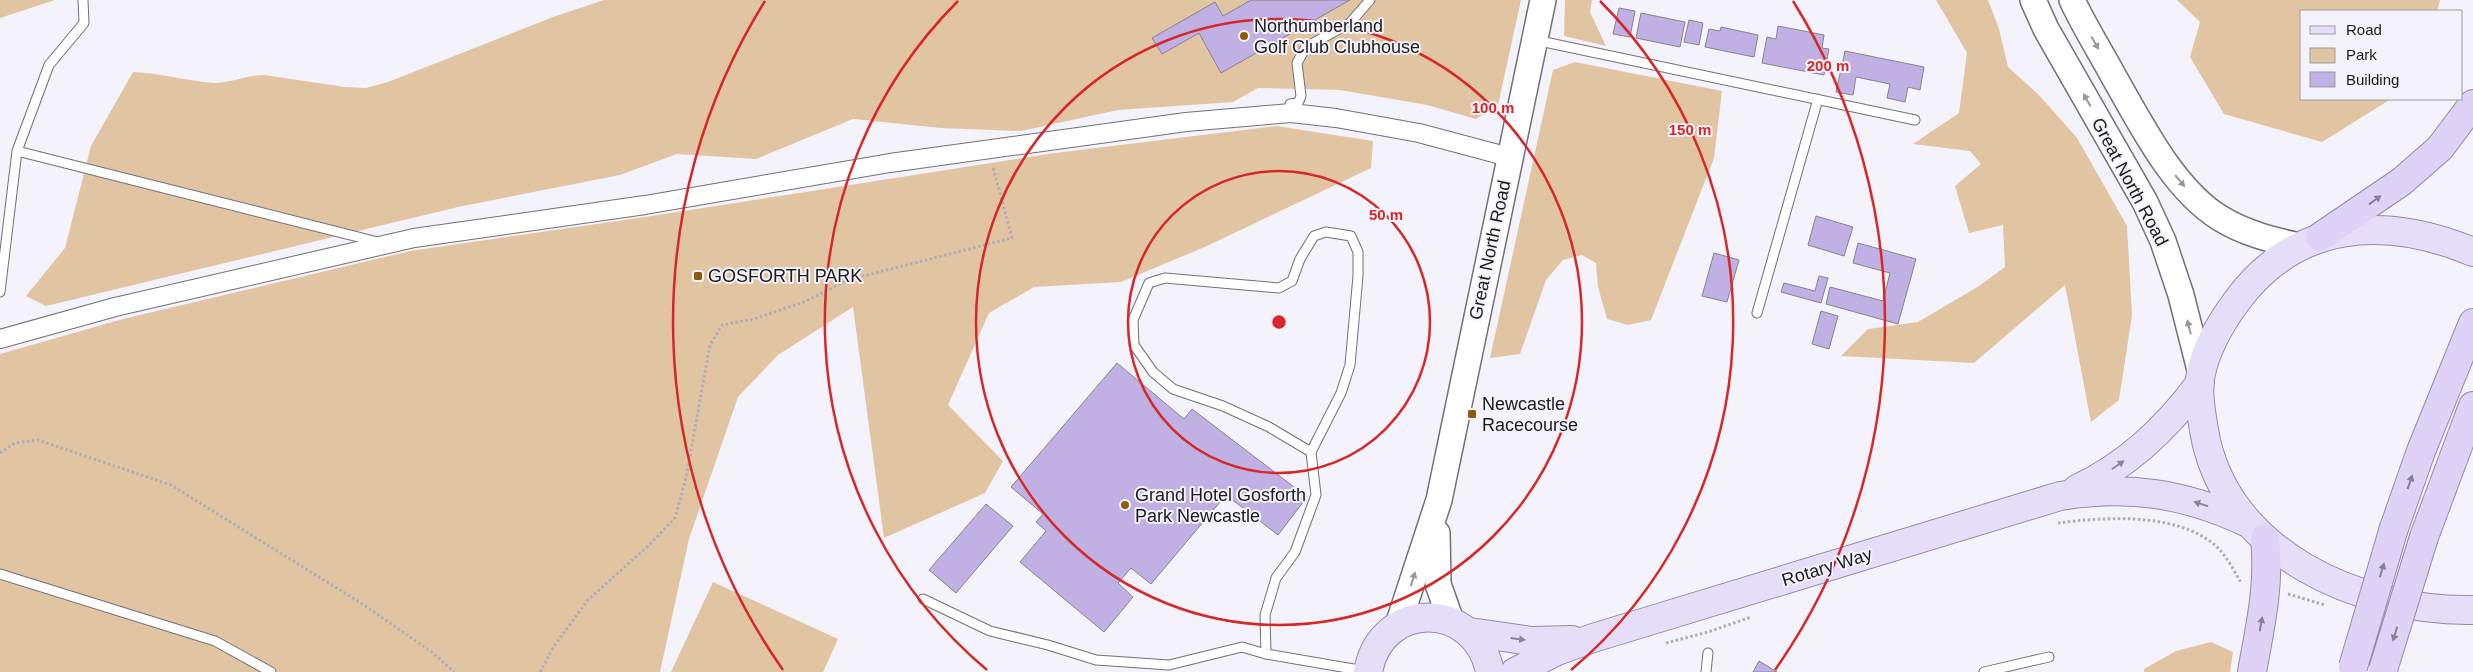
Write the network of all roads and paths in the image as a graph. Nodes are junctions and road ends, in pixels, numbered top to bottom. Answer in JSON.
{"nodes":[{"id":1,"x":83,"y":0,"type":"edge"},
{"id":2,"x":1370,"y":0,"type":"edge"},
{"id":3,"x":1542,"y":0,"type":"edge"},
{"id":4,"x":2033,"y":0,"type":"edge"},
{"id":5,"x":2072,"y":0,"type":"edge"},
{"id":6,"x":1535,"y":40,"type":"junction"},
{"id":7,"x":1818,"y":99,"type":"junction"},
{"id":8,"x":2473,"y":104,"type":"edge"},
{"id":9,"x":1291,"y":112,"type":"junction"},
{"id":10,"x":1915,"y":120,"type":"dead end"},
{"id":11,"x":988,"y":150,"type":"junction"},
{"id":12,"x":17,"y":151,"type":"junction"},
{"id":13,"x":1509,"y":157,"type":"junction"},
{"id":14,"x":2309,"y":242,"type":"junction"},
{"id":15,"x":385,"y":244,"type":"junction"},
{"id":16,"x":2473,"y":252,"type":"edge"},
{"id":17,"x":0,"y":292,"type":"edge"},
{"id":18,"x":1757,"y":312,"type":"dead end"},
{"id":19,"x":2473,"y":323,"type":"edge"},
{"id":20,"x":0,"y":339,"type":"edge"},
{"id":21,"x":2200,"y":378,"type":"junction"},
{"id":22,"x":2473,"y":406,"type":"edge"},
{"id":23,"x":1310,"y":452,"type":"junction"},
{"id":24,"x":0,"y":453,"type":"edge"},
{"id":25,"x":2060,"y":496,"type":"junction"},
{"id":26,"x":1439,"y":500,"type":"junction"},
{"id":27,"x":2255,"y":530,"type":"junction"},
{"id":28,"x":0,"y":574,"type":"edge"},
{"id":29,"x":923,"y":599,"type":"dead end"},
{"id":30,"x":2473,"y":610,"type":"edge"},
{"id":31,"x":1398,"y":625,"type":"junction"},
{"id":32,"x":1460,"y":626,"type":"junction"},
{"id":33,"x":1593,"y":638,"type":"junction"},
{"id":34,"x":1708,"y":653,"type":"dead end"},
{"id":35,"x":1266,"y":654,"type":"junction"},
{"id":36,"x":2049,"y":657,"type":"dead end"},
{"id":37,"x":2352,"y":669,"type":"edge"},
{"id":38,"x":2383,"y":671,"type":"edge"},
{"id":39,"x":271,"y":672,"type":"edge"},
{"id":40,"x":454,"y":672,"type":"edge"},
{"id":41,"x":540,"y":672,"type":"edge"},
{"id":42,"x":1368,"y":672,"type":"edge"},
{"id":43,"x":1490,"y":672,"type":"edge"},
{"id":44,"x":1515,"y":672,"type":"edge"},
{"id":45,"x":1706,"y":672,"type":"edge"},
{"id":46,"x":1984,"y":672,"type":"edge"},
{"id":47,"x":2252,"y":672,"type":"edge"}],
"edges":[{"from":1,"to":12,"type":"lane"},
{"from":2,"to":9,"type":"lane"},
{"from":3,"to":6,"type":"main road","name":"Great North Road"},
{"from":21,"to":4,"type":"main road","name":"Great North Road","one_way":true},
{"from":5,"to":14,"type":"main road","name":"Great North Road","one_way":true},
{"from":6,"to":7,"type":"lane"},
{"from":6,"to":13,"type":"main road","name":"Great North Road"},
{"from":7,"to":10,"type":"lane"},
{"from":7,"to":18,"type":"lane"},
{"from":14,"to":8,"type":"highway","one_way":true},
{"from":9,"to":11,"type":"street"},
{"from":9,"to":13,"type":"street"},
{"from":11,"to":15,"type":"street"},
{"from":11,"to":41,"type":"path"},
{"from":12,"to":15,"type":"lane"},
{"from":12,"to":17,"type":"lane"},
{"from":13,"to":26,"type":"main road","name":"Great North Road"},
{"from":14,"to":16,"type":"main road"},
{"from":14,"to":21,"type":"main road"},
{"from":15,"to":20,"type":"street"},
{"from":37,"to":19,"type":"highway","one_way":true,"bridge":true},
{"from":25,"to":21,"type":"main road","name":"Rotary Way","one_way":true},
{"from":21,"to":27,"type":"main road"},
{"from":22,"to":38,"type":"highway","one_way":true,"bridge":true},
{"from":23,"to":23,"type":"lane"},
{"from":23,"to":35,"type":"lane"},
{"from":24,"to":40,"type":"path"},
{"from":27,"to":25,"type":"main road","name":"Rotary Way","one_way":true},
{"from":25,"to":33,"type":"main road","name":"Rotary Way"},
{"from":31,"to":26,"type":"main road","name":"Great North Road","one_way":true},
{"from":26,"to":32,"type":"main road","name":"Great North Road"},
{"from":27,"to":30,"type":"main road"},
{"from":47,"to":27,"type":"highway","one_way":true},
{"from":28,"to":39,"type":"lane"},
{"from":29,"to":35,"type":"lane"},
{"from":31,"to":32,"type":"main road","name":"Rotary Way"},
{"from":31,"to":42,"type":"main road"},
{"from":32,"to":33,"type":"main road","name":"Rotary Way","one_way":true},
{"from":32,"to":43,"type":"main road"},
{"from":33,"to":44,"type":"main road","name":"Rotary Way"},
{"from":34,"to":45,"type":"lane"},
{"from":35,"to":42,"type":"lane"},
{"from":36,"to":46,"type":"lane"}]}
